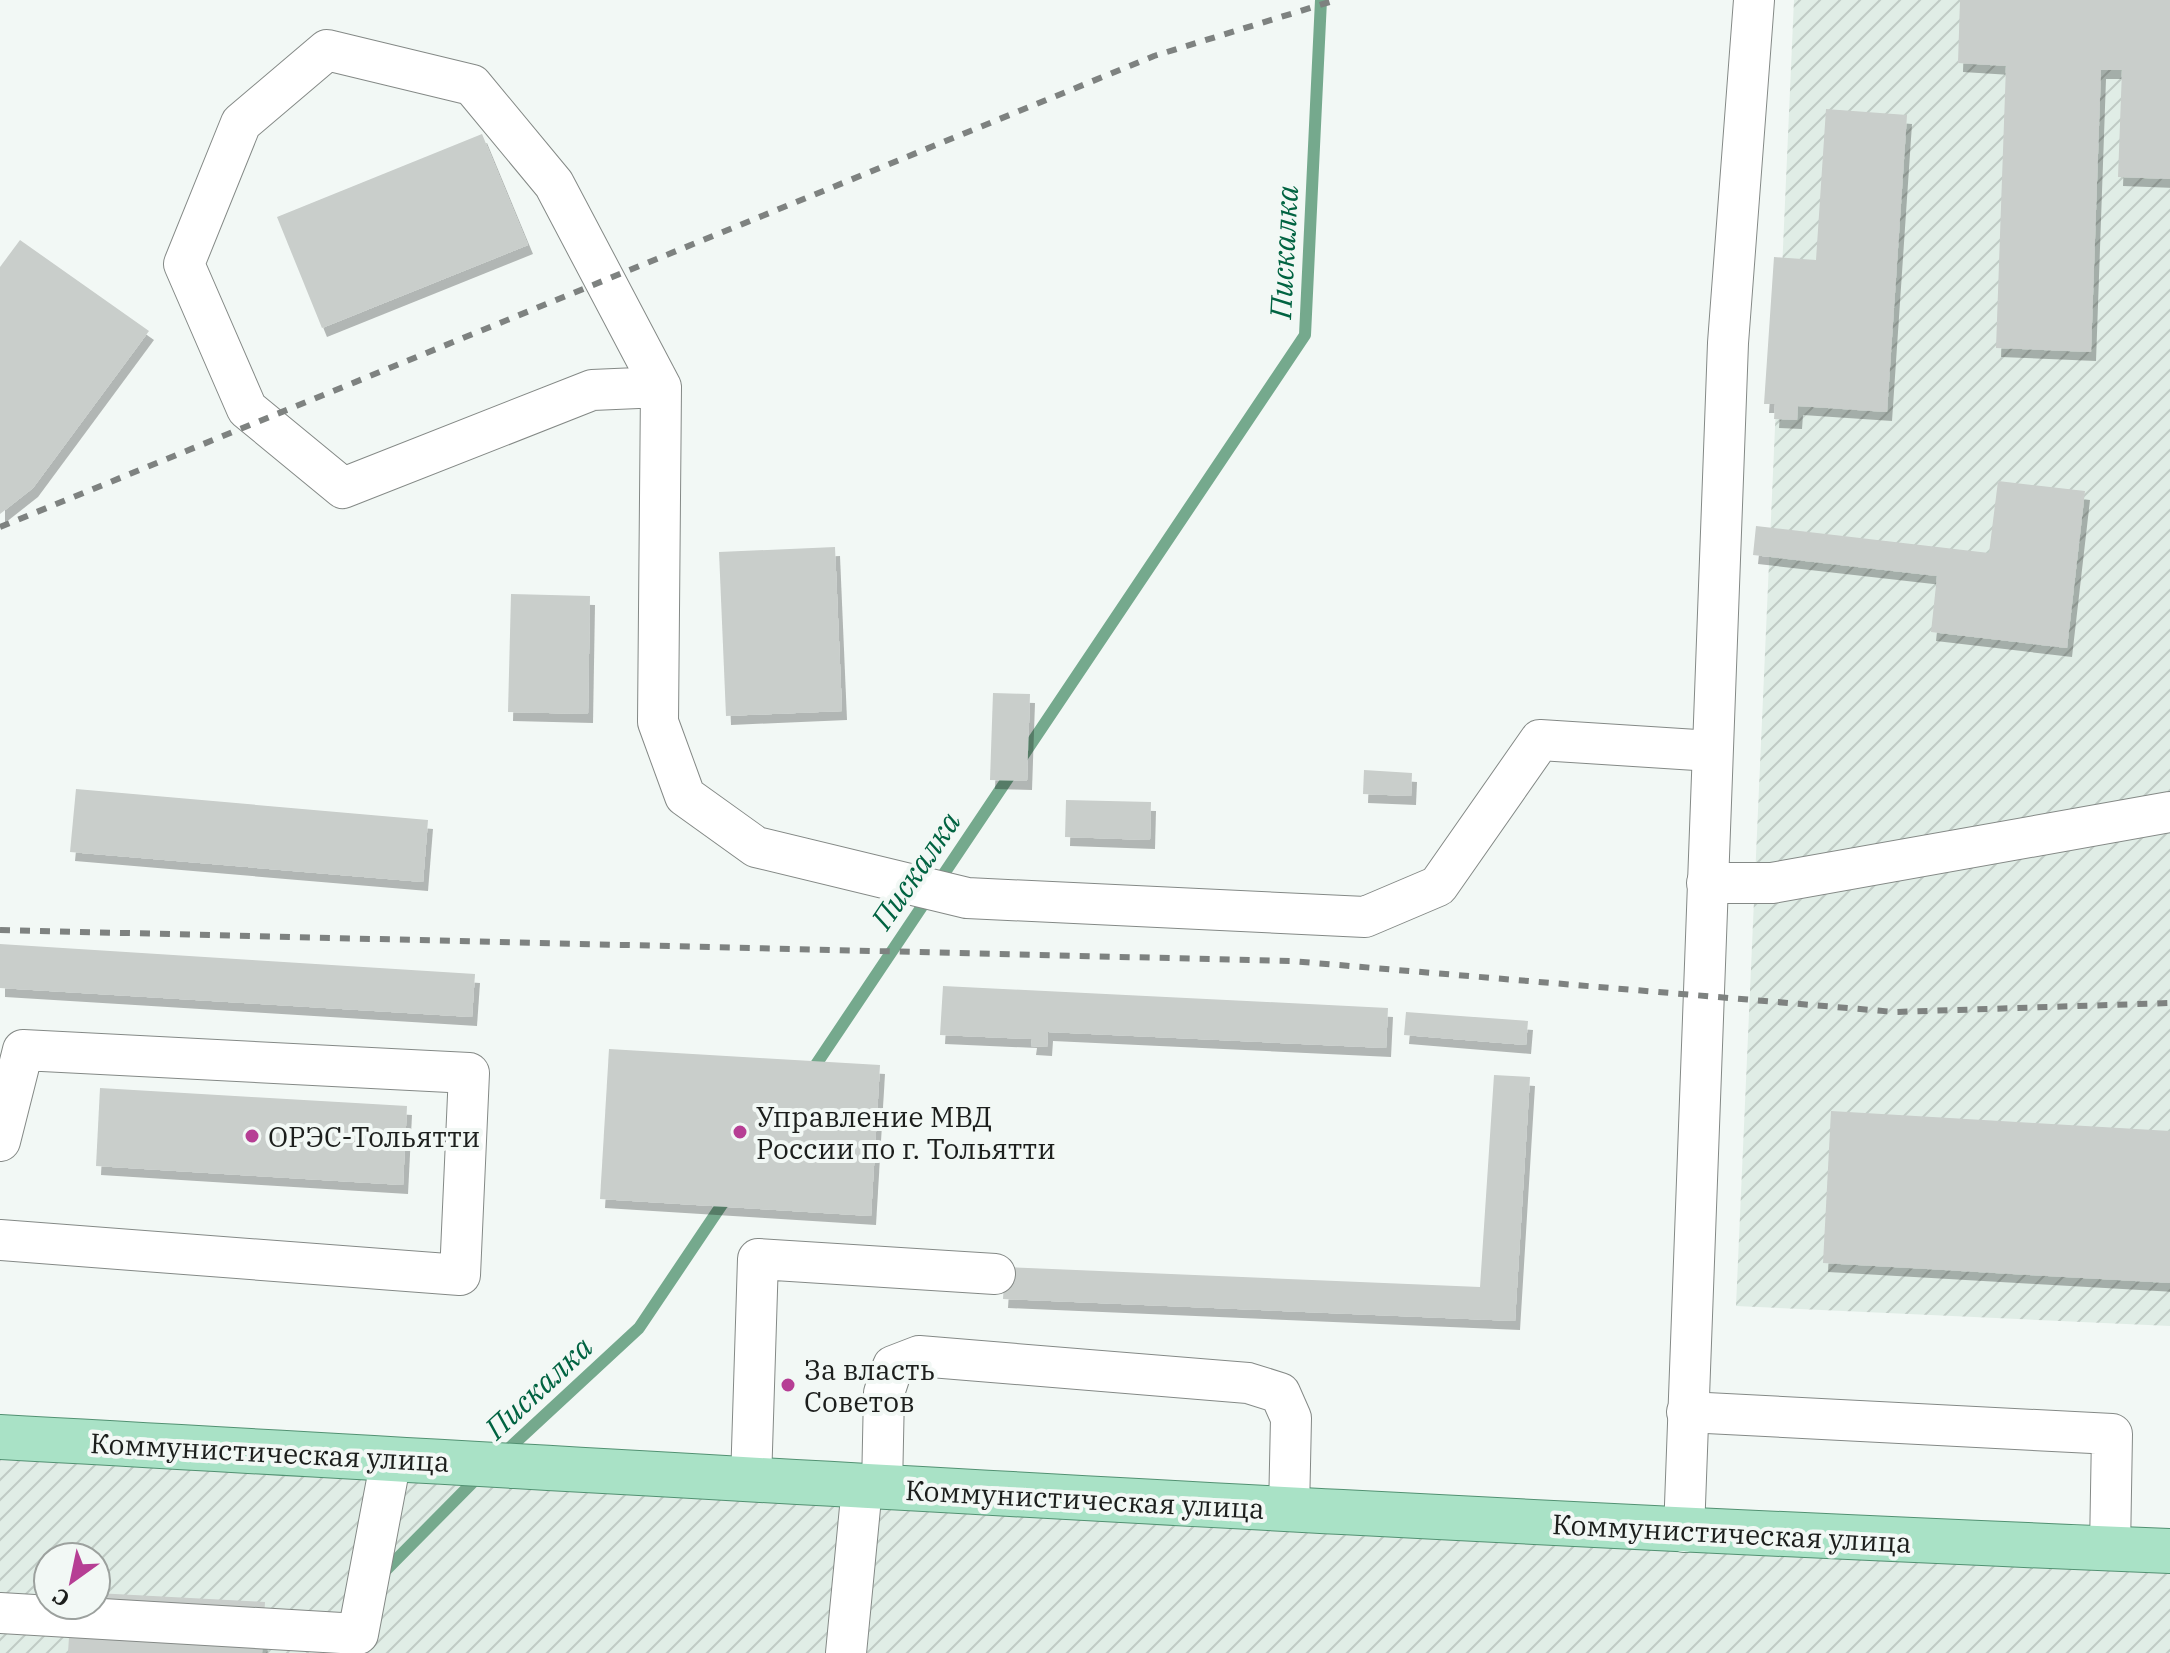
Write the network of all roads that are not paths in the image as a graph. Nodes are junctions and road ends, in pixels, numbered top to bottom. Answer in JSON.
{"nodes":[{"id":1,"x":1754,"y":0,"type":"edge"},
{"id":2,"x":661,"y":387,"type":"junction"},
{"id":3,"x":1712,"y":751,"type":"junction"},
{"id":4,"x":2170,"y":812,"type":"edge"},
{"id":5,"x":1707,"y":883,"type":"junction"},
{"id":6,"x":0,"y":1141,"type":"edge"},
{"id":7,"x":0,"y":1240,"type":"edge"},
{"id":8,"x":995,"y":1274,"type":"dead end"},
{"id":9,"x":1687,"y":1412,"type":"junction"},
{"id":10,"x":0,"y":1437,"type":"edge"},
{"id":11,"x":391,"y":1459,"type":"junction"},
{"id":12,"x":751,"y":1481,"type":"junction"},
{"id":13,"x":872,"y":1487,"type":"junction"},
{"id":14,"x":1289,"y":1511,"type":"junction"},
{"id":15,"x":1684,"y":1532,"type":"junction"},
{"id":16,"x":2110,"y":1549,"type":"junction"},
{"id":17,"x":2170,"y":1551,"type":"edge"},
{"id":18,"x":0,"y":1613,"type":"edge"},
{"id":19,"x":846,"y":1653,"type":"edge"}],
"edges":[{"from":1,"to":3,"type":"street"},
{"from":2,"to":2,"type":"street"},
{"from":2,"to":3,"type":"street"},
{"from":3,"to":5,"type":"street"},
{"from":4,"to":5,"type":"street"},
{"from":5,"to":9,"type":"street"},
{"from":6,"to":7,"type":"street"},
{"from":8,"to":12,"type":"street"},
{"from":9,"to":15,"type":"street"},
{"from":9,"to":16,"type":"street"},
{"from":10,"to":11,"type":"main road","name":"Коммунистическая улица"},
{"from":11,"to":12,"type":"main road","name":"Коммунистическая улица"},
{"from":11,"to":18,"type":"street"},
{"from":12,"to":13,"type":"main road","name":"Коммунистическая улица"},
{"from":13,"to":14,"type":"main road","name":"Коммунистическая улица"},
{"from":13,"to":14,"type":"street"},
{"from":13,"to":19,"type":"street"},
{"from":14,"to":15,"type":"main road","name":"Коммунистическая улица"},
{"from":15,"to":16,"type":"main road","name":"Коммунистическая улица"},
{"from":16,"to":17,"type":"main road","name":"Коммунистическая улица"}]}
